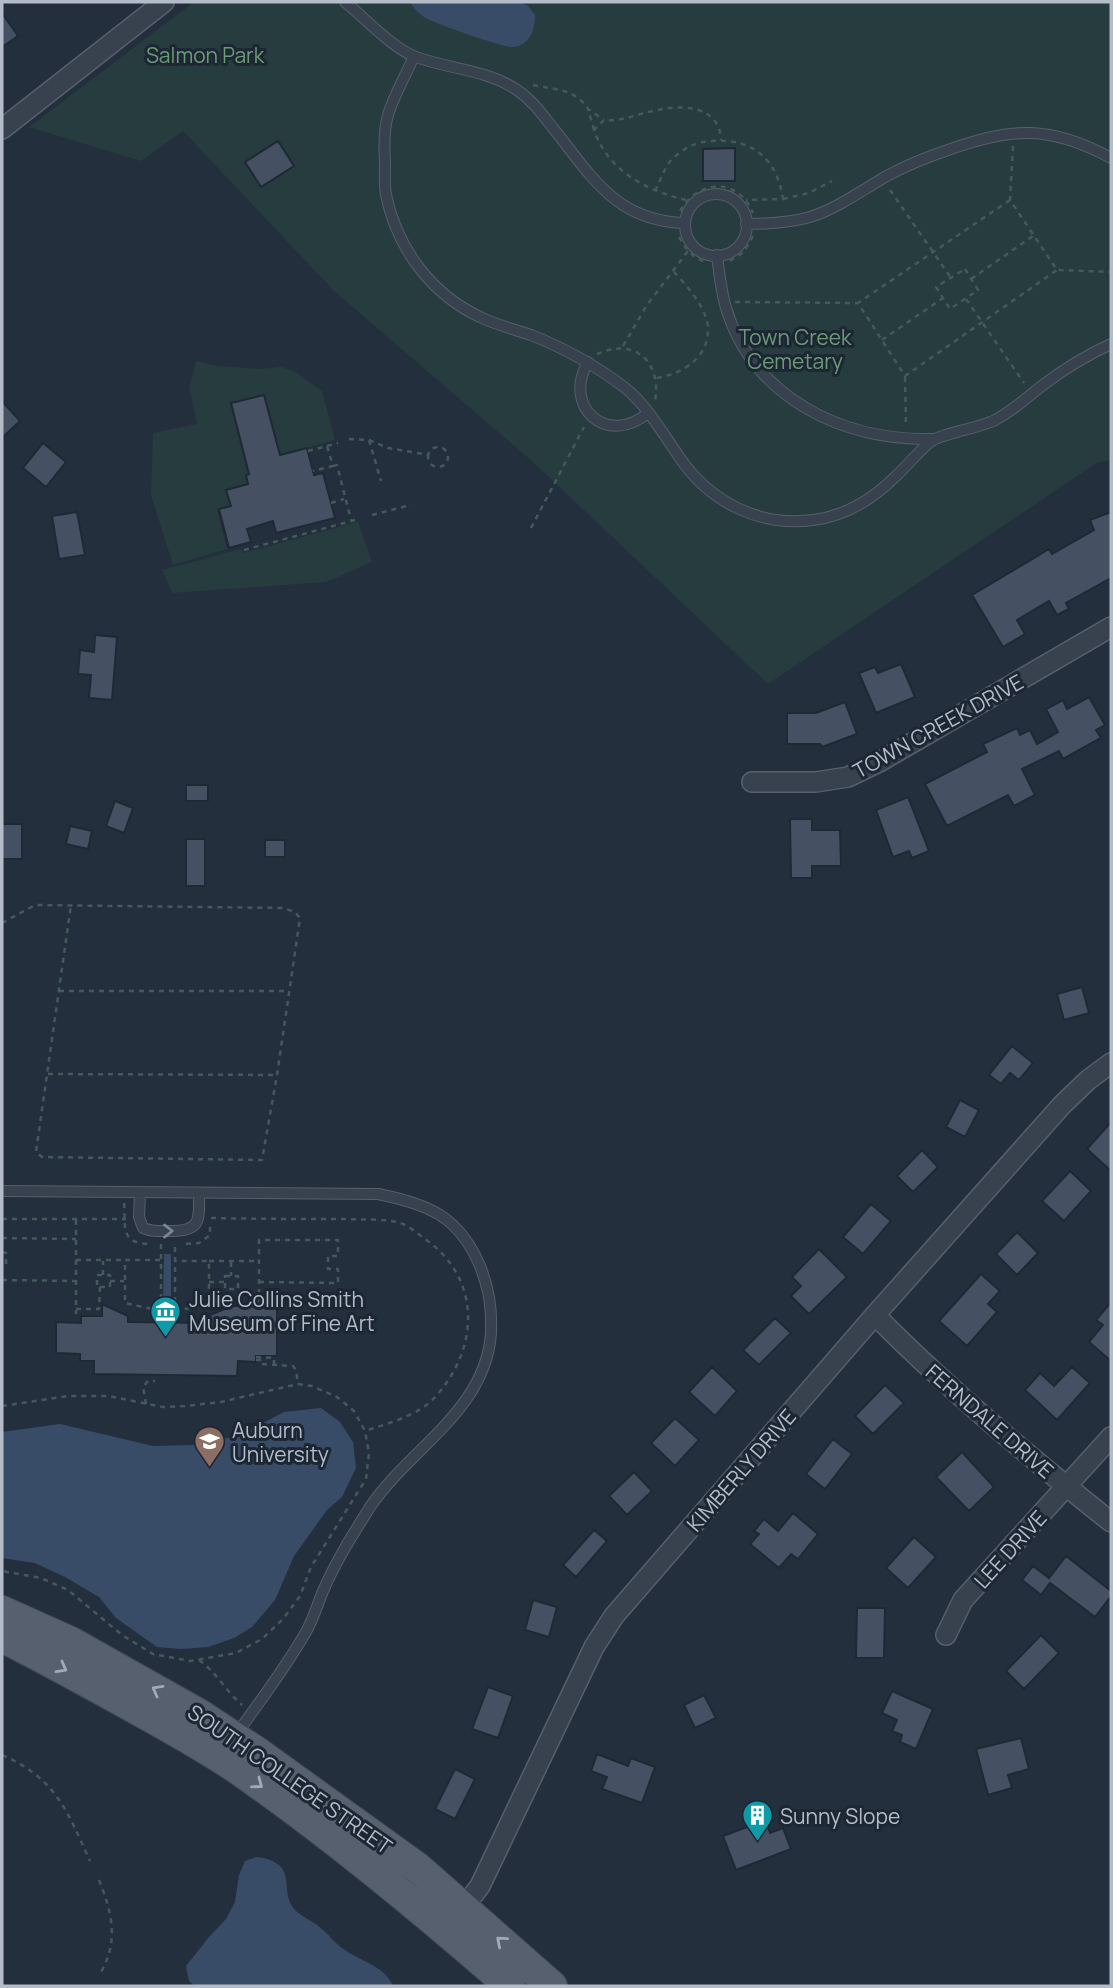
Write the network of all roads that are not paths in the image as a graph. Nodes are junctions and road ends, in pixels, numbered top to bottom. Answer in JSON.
{"nodes":[{"id":1,"x":164,"y":2,"type":"edge"},
{"id":2,"x":349,"y":5,"type":"edge"},
{"id":3,"x":414,"y":56,"type":"junction"},
{"id":4,"x":2,"y":129,"type":"edge"},
{"id":5,"x":1111,"y":158,"type":"edge"},
{"id":6,"x":750,"y":220,"type":"junction"},
{"id":7,"x":685,"y":223,"type":"junction"},
{"id":8,"x":718,"y":261,"type":"junction"},
{"id":9,"x":1111,"y":344,"type":"edge"},
{"id":10,"x":588,"y":362,"type":"junction"},
{"id":11,"x":648,"y":413,"type":"junction"},
{"id":12,"x":932,"y":439,"type":"junction"},
{"id":13,"x":1111,"y":627,"type":"edge"},
{"id":14,"x":752,"y":782,"type":"dead end"},
{"id":15,"x":1111,"y":1063,"type":"edge"},
{"id":16,"x":2,"y":1191,"type":"edge"},
{"id":17,"x":140,"y":1193,"type":"junction"},
{"id":18,"x":199,"y":1193,"type":"junction"},
{"id":19,"x":875,"y":1315,"type":"junction"},
{"id":20,"x":1111,"y":1437,"type":"edge"},
{"id":21,"x":1067,"y":1487,"type":"junction"},
{"id":22,"x":1111,"y":1522,"type":"edge"},
{"id":23,"x":2,"y":1611,"type":"edge"},
{"id":24,"x":946,"y":1635,"type":"dead end"},
{"id":25,"x":2,"y":1637,"type":"edge"},
{"id":26,"x":236,"y":1749,"type":"junction"},
{"id":27,"x":455,"y":1919,"type":"junction"},
{"id":28,"x":510,"y":1986,"type":"edge"},
{"id":29,"x":552,"y":1986,"type":"edge"}],
"edges":[{"from":1,"to":4,"type":"street"},
{"from":2,"to":3,"type":"lane"},
{"from":3,"to":7,"type":"lane"},
{"from":3,"to":10,"type":"lane"},
{"from":5,"to":6,"type":"lane"},
{"from":6,"to":7,"type":"lane"},
{"from":6,"to":8,"type":"lane"},
{"from":7,"to":8,"type":"lane"},
{"from":8,"to":12,"type":"lane"},
{"from":9,"to":12,"type":"lane"},
{"from":10,"to":11,"type":"lane"},
{"from":10,"to":11,"type":"lane"},
{"from":11,"to":12,"type":"lane"},
{"from":13,"to":14,"type":"street","name":"TOWN CREEK DRIVE"},
{"from":15,"to":19,"type":"street","name":"KIMBERLY DRIVE"},
{"from":16,"to":17,"type":"lane"},
{"from":17,"to":18,"type":"lane"},
{"from":17,"to":18,"type":"lane","one_way":true},
{"from":18,"to":26,"type":"lane"},
{"from":19,"to":21,"type":"street","name":"FERNDALE DRIVE"},
{"from":19,"to":27,"type":"street","name":"KIMBERLY DRIVE"},
{"from":20,"to":21,"type":"street","name":"LEE DRIVE"},
{"from":21,"to":22,"type":"street","name":"FERNDALE DRIVE"},
{"from":21,"to":24,"type":"street","name":"LEE DRIVE"},
{"from":26,"to":23,"type":"main road","name":"SOUTH COLLEGE STREET","one_way":true},
{"from":25,"to":26,"type":"main road","name":"SOUTH COLLEGE STREET","one_way":true},
{"from":26,"to":27,"type":"main road","name":"SOUTH COLLEGE STREET","one_way":true},
{"from":26,"to":27,"type":"main road","name":"SOUTH COLLEGE STREET"},
{"from":27,"to":28,"type":"main road","name":"SOUTH COLLEGE STREET"},
{"from":29,"to":27,"type":"main road","name":"SOUTH COLLEGE STREET","one_way":true}]}
